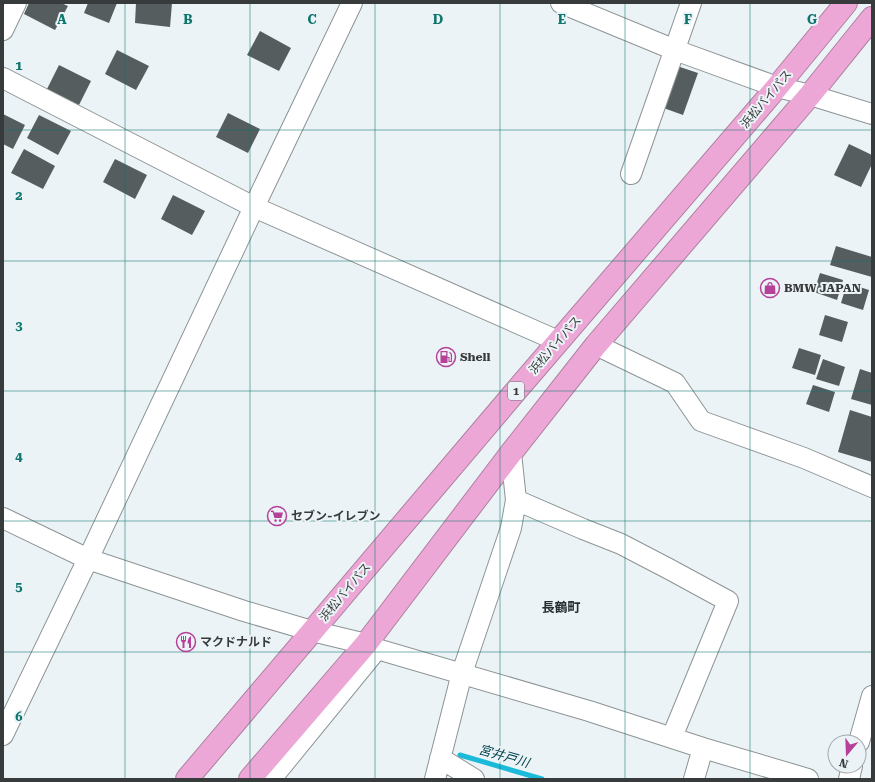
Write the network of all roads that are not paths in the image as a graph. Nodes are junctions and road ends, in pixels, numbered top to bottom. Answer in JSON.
{"nodes":[{"id":1,"x":16,"y":3,"type":"edge"},
{"id":2,"x":352,"y":3,"type":"edge"},
{"id":3,"x":561,"y":3,"type":"edge"},
{"id":4,"x":691,"y":3,"type":"edge"},
{"id":5,"x":846,"y":3,"type":"edge"},
{"id":6,"x":872,"y":18,"type":"edge"},
{"id":7,"x":3,"y":30,"type":"edge"},
{"id":8,"x":674,"y":50,"type":"junction"},
{"id":9,"x":3,"y":78,"type":"edge"},
{"id":10,"x":777,"y":87,"type":"junction"},
{"id":11,"x":810,"y":95,"type":"junction"},
{"id":12,"x":872,"y":114,"type":"edge"},
{"id":13,"x":631,"y":174,"type":"dead end"},
{"id":14,"x":254,"y":207,"type":"junction"},
{"id":15,"x":558,"y":341,"type":"junction"},
{"id":16,"x":596,"y":345,"type":"junction"},
{"id":17,"x":511,"y":453,"type":"junction"},
{"id":18,"x":872,"y":487,"type":"edge"},
{"id":19,"x":516,"y":500,"type":"junction"},
{"id":20,"x":3,"y":518,"type":"edge"},
{"id":21,"x":88,"y":559,"type":"junction"},
{"id":22,"x":312,"y":631,"type":"junction"},
{"id":23,"x":372,"y":646,"type":"junction"},
{"id":24,"x":462,"y":673,"type":"junction"},
{"id":25,"x":872,"y":696,"type":"edge"},
{"id":26,"x":861,"y":734,"type":"edge"},
{"id":27,"x":3,"y":735,"type":"edge"},
{"id":28,"x":672,"y":737,"type":"junction"},
{"id":29,"x":703,"y":748,"type":"junction"},
{"id":30,"x":440,"y":758,"type":"junction"},
{"id":31,"x":187,"y":779,"type":"edge"},
{"id":32,"x":250,"y":779,"type":"edge"},
{"id":33,"x":271,"y":779,"type":"edge"},
{"id":34,"x":435,"y":779,"type":"edge"},
{"id":35,"x":474,"y":779,"type":"edge"},
{"id":36,"x":694,"y":779,"type":"edge"},
{"id":37,"x":808,"y":779,"type":"edge"}],
"edges":[{"from":1,"to":7,"type":"street"},
{"from":2,"to":14,"type":"street"},
{"from":3,"to":8,"type":"street"},
{"from":4,"to":8,"type":"street"},
{"from":5,"to":10,"type":"highway","name":"浜松バイパス","number":"1"},
{"from":6,"to":11,"type":"highway"},
{"from":8,"to":10,"type":"street"},
{"from":8,"to":13,"type":"street"},
{"from":9,"to":14,"type":"street"},
{"from":10,"to":11,"type":"street"},
{"from":10,"to":15,"type":"highway","name":"浜松バイパス","number":"1"},
{"from":11,"to":12,"type":"street"},
{"from":11,"to":16,"type":"highway"},
{"from":14,"to":15,"type":"street"},
{"from":14,"to":21,"type":"street"},
{"from":15,"to":22,"type":"highway","name":"浜松バイパス","number":"1"},
{"from":16,"to":17,"type":"highway"},
{"from":16,"to":18,"type":"street"},
{"from":17,"to":19,"type":"street"},
{"from":17,"to":23,"type":"highway"},
{"from":19,"to":24,"type":"street"},
{"from":19,"to":28,"type":"street"},
{"from":20,"to":21,"type":"street"},
{"from":21,"to":22,"type":"street"},
{"from":21,"to":27,"type":"street"},
{"from":22,"to":23,"type":"street"},
{"from":22,"to":31,"type":"highway","name":"浜松バイパス","number":"1"},
{"from":23,"to":24,"type":"street"},
{"from":23,"to":32,"type":"highway"},
{"from":23,"to":33,"type":"street"},
{"from":24,"to":28,"type":"street"},
{"from":24,"to":30,"type":"street"},
{"from":25,"to":26,"type":"street"},
{"from":28,"to":29,"type":"street"},
{"from":29,"to":36,"type":"street"},
{"from":29,"to":37,"type":"street"},
{"from":30,"to":34,"type":"street"},
{"from":30,"to":35,"type":"street"}]}
